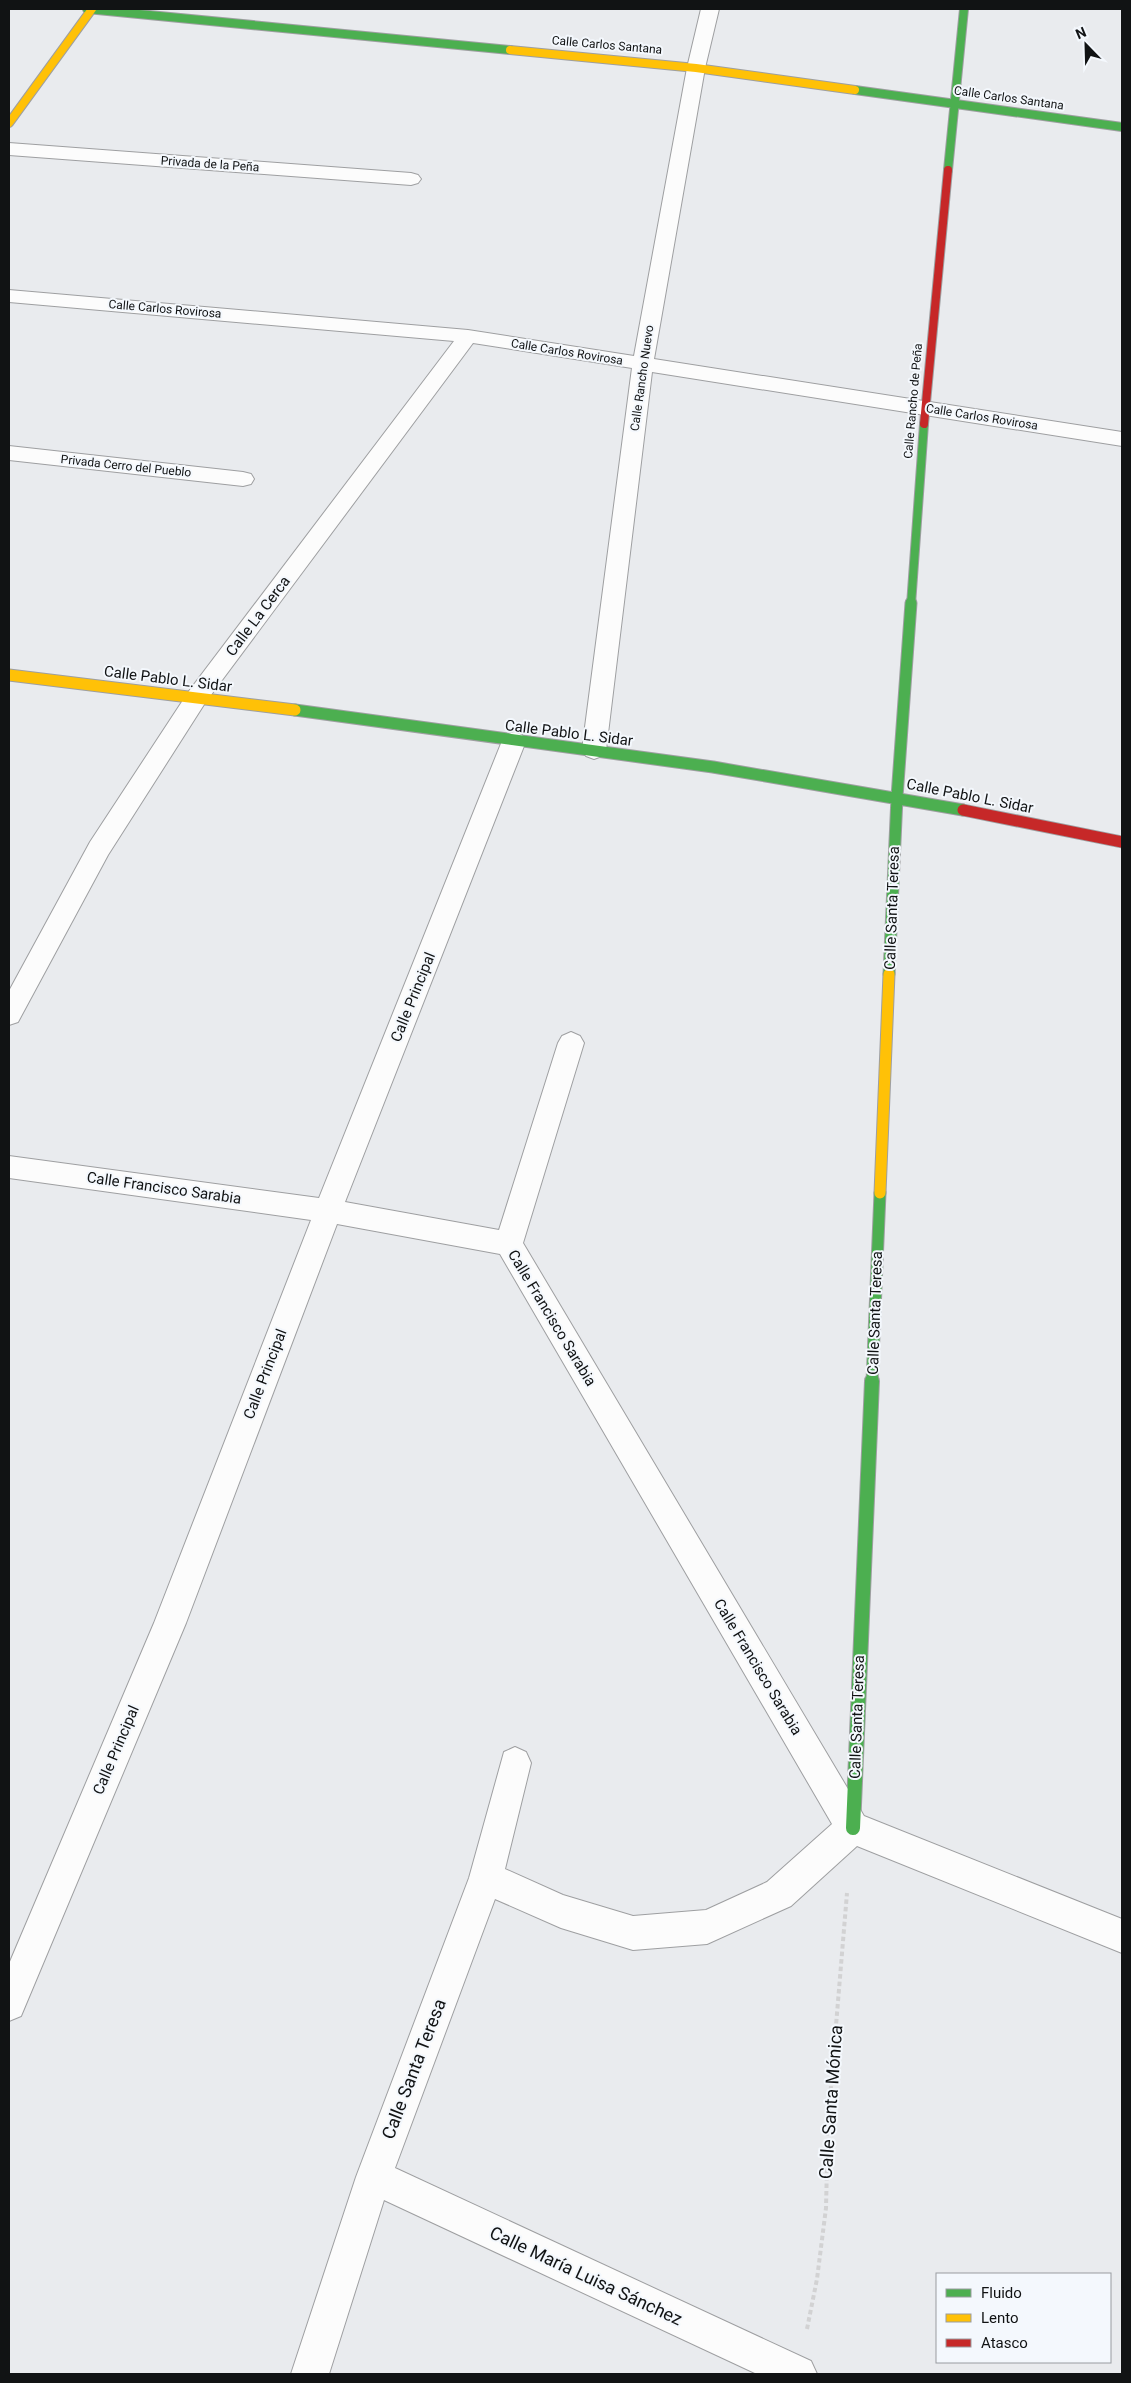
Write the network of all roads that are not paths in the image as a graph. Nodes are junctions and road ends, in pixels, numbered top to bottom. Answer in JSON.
{"nodes":[{"id":1,"x":91,"y":9,"type":"edge"},
{"id":2,"x":710,"y":9,"type":"edge"},
{"id":3,"x":964,"y":9,"type":"edge"},
{"id":4,"x":696,"y":68,"type":"junction"},
{"id":5,"x":956,"y":105,"type":"junction"},
{"id":6,"x":9,"y":123,"type":"edge"},
{"id":7,"x":1122,"y":127,"type":"edge"},
{"id":8,"x":9,"y":148,"type":"edge"},
{"id":9,"x":411,"y":179,"type":"dead end"},
{"id":10,"x":9,"y":296,"type":"edge"},
{"id":11,"x":468,"y":336,"type":"junction"},
{"id":12,"x":643,"y":364,"type":"junction"},
{"id":13,"x":925,"y":408,"type":"junction"},
{"id":14,"x":1122,"y":439,"type":"edge"},
{"id":15,"x":9,"y":453,"type":"edge"},
{"id":16,"x":243,"y":479,"type":"dead end"},
{"id":17,"x":9,"y":676,"type":"edge"},
{"id":18,"x":197,"y":697,"type":"junction"},
{"id":19,"x":514,"y":741,"type":"junction"},
{"id":20,"x":594,"y":750,"type":"junction"},
{"id":21,"x":897,"y":797,"type":"junction"},
{"id":22,"x":1122,"y":842,"type":"edge"},
{"id":23,"x":9,"y":1015,"type":"edge"},
{"id":24,"x":571,"y":1043,"type":"dead end"},
{"id":25,"x":9,"y":1167,"type":"edge"},
{"id":26,"x":328,"y":1211,"type":"junction"},
{"id":27,"x":509,"y":1244,"type":"junction"},
{"id":28,"x":515,"y":1763,"type":"dead end"},
{"id":29,"x":853,"y":1828,"type":"junction"},
{"id":30,"x":486,"y":1878,"type":"junction"},
{"id":31,"x":1122,"y":1936,"type":"edge"},
{"id":32,"x":9,"y":2004,"type":"edge"},
{"id":33,"x":374,"y":2177,"type":"junction"},
{"id":34,"x":310,"y":2374,"type":"edge"},
{"id":35,"x":798,"y":2374,"type":"edge"}],
"edges":[{"from":1,"to":4,"type":"street","name":"Calle Carlos Santana"},
{"from":1,"to":6,"type":"street"},
{"from":2,"to":4,"type":"street","name":"Calle Rancho Nuevo"},
{"from":3,"to":5,"type":"street","name":"Calle Rancho de Peña"},
{"from":4,"to":5,"type":"street","name":"Calle Carlos Santana"},
{"from":4,"to":12,"type":"street","name":"Calle Rancho Nuevo"},
{"from":5,"to":7,"type":"street","name":"Calle Carlos Santana"},
{"from":5,"to":13,"type":"street","name":"Calle Rancho de Peña"},
{"from":8,"to":9,"type":"street","name":"Privada de la Peña"},
{"from":10,"to":11,"type":"street","name":"Calle Carlos Rovirosa"},
{"from":11,"to":12,"type":"street","name":"Calle Carlos Rovirosa"},
{"from":11,"to":18,"type":"street","name":"Calle La Cerca"},
{"from":12,"to":13,"type":"street","name":"Calle Carlos Rovirosa"},
{"from":12,"to":20,"type":"street","name":"Calle Rancho Nuevo"},
{"from":13,"to":14,"type":"street","name":"Calle Carlos Rovirosa"},
{"from":13,"to":21,"type":"street","name":"Calle Rancho de Peña"},
{"from":15,"to":16,"type":"street","name":"Privada Cerro del Pueblo"},
{"from":17,"to":18,"type":"street","name":"Calle Pablo L. Sidar"},
{"from":18,"to":19,"type":"street","name":"Calle Pablo L. Sidar"},
{"from":18,"to":23,"type":"street","name":"Calle La Cerca"},
{"from":19,"to":20,"type":"street","name":"Calle Pablo L. Sidar"},
{"from":19,"to":26,"type":"street","name":"Calle Principal"},
{"from":20,"to":21,"type":"street","name":"Calle Pablo L. Sidar"},
{"from":21,"to":22,"type":"street","name":"Calle Pablo L. Sidar"},
{"from":21,"to":29,"type":"street","name":"Calle Santa Teresa"},
{"from":24,"to":27,"type":"street"},
{"from":25,"to":26,"type":"street","name":"Calle Francisco Sarabia"},
{"from":26,"to":27,"type":"street","name":"Calle Francisco Sarabia"},
{"from":26,"to":32,"type":"street","name":"Calle Principal"},
{"from":27,"to":29,"type":"street","name":"Calle Francisco Sarabia"},
{"from":28,"to":30,"type":"street","name":"Calle Santa Teresa"},
{"from":29,"to":30,"type":"street"},
{"from":29,"to":31,"type":"street"},
{"from":30,"to":33,"type":"street","name":"Calle Santa Teresa"},
{"from":33,"to":34,"type":"street","name":"Calle Santa Teresa"},
{"from":33,"to":35,"type":"street","name":"Calle María Luisa Sánchez"}]}
